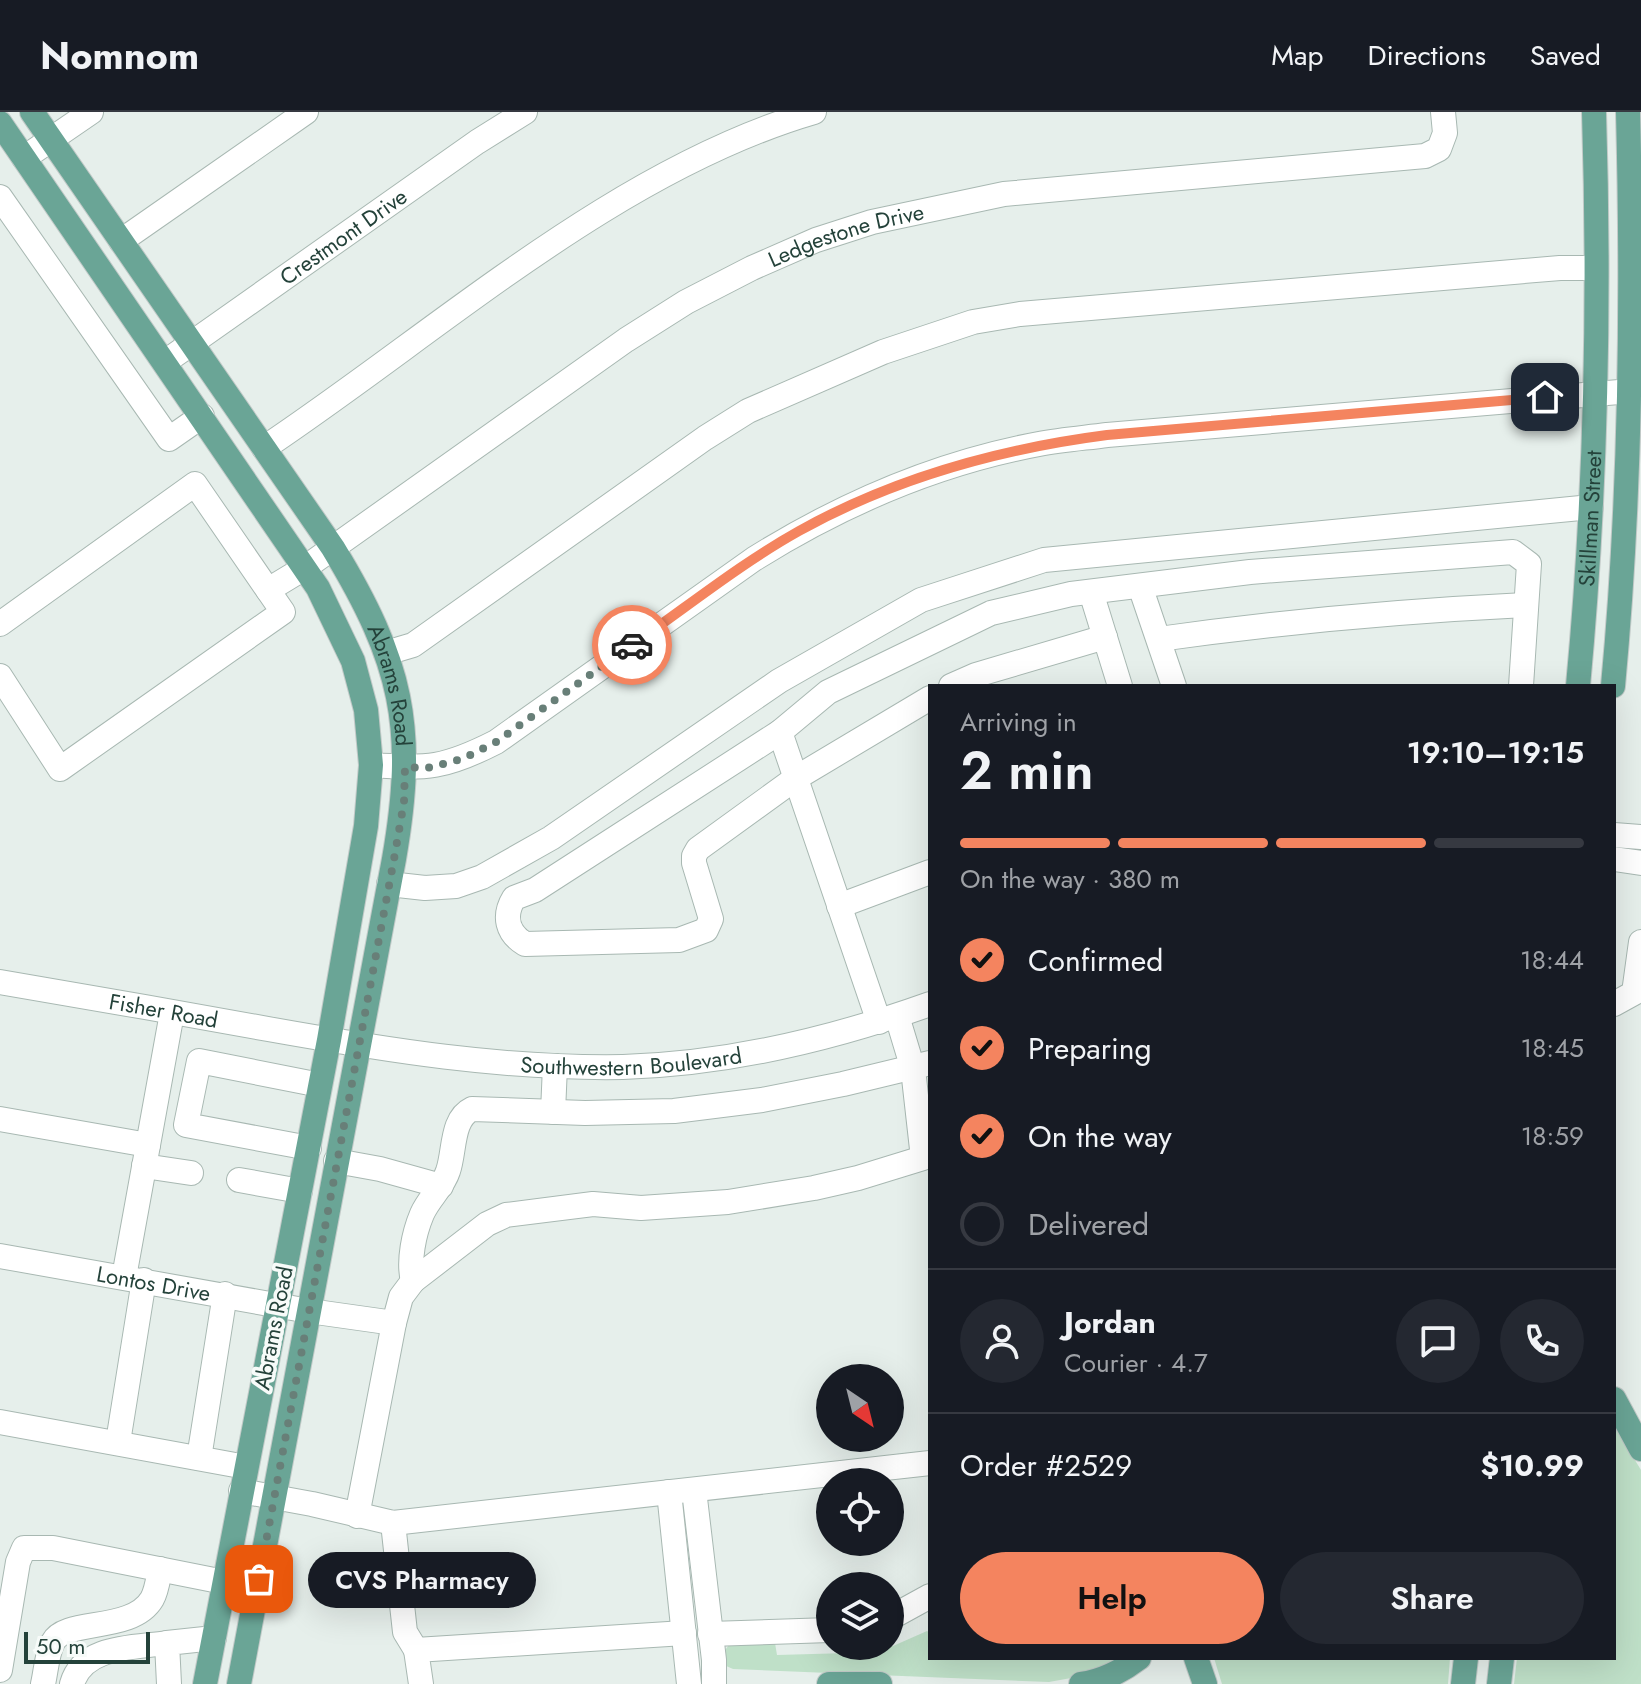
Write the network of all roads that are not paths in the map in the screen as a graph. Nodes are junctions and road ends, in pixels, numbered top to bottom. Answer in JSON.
{"nodes":[{"id":1,"x":32,"y":112,"type":"edge"},
{"id":2,"x":91,"y":112,"type":"edge"},
{"id":3,"x":306,"y":112,"type":"edge"},
{"id":4,"x":525,"y":112,"type":"edge"},
{"id":5,"x":814,"y":112,"type":"edge"},
{"id":6,"x":1443,"y":112,"type":"edge"},
{"id":7,"x":1594,"y":112,"type":"edge"},
{"id":8,"x":1628,"y":112,"type":"edge"},
{"id":9,"x":2,"y":129,"type":"edge"},
{"id":10,"x":51,"y":140,"type":"junction"},
{"id":11,"x":24,"y":158,"type":"junction"},
{"id":12,"x":0,"y":197,"type":"edge"},
{"id":13,"x":121,"y":241,"type":"junction"},
{"id":14,"x":1595,"y":273,"type":"junction"},
{"id":15,"x":191,"y":342,"type":"junction"},
{"id":16,"x":165,"y":362,"type":"junction"},
{"id":17,"x":1631,"y":391,"type":"junction"},
{"id":18,"x":1596,"y":392,"type":"junction"},
{"id":19,"x":202,"y":416,"type":"junction"},
{"id":20,"x":264,"y":448,"type":"junction"},
{"id":21,"x":1591,"y":507,"type":"junction"},
{"id":22,"x":333,"y":548,"type":"junction"},
{"id":23,"x":306,"y":567,"type":"junction"},
{"id":24,"x":1140,"y":586,"type":"junction"},
{"id":25,"x":268,"y":590,"type":"junction"},
{"id":26,"x":1091,"y":592,"type":"junction"},
{"id":27,"x":1525,"y":605,"type":"junction"},
{"id":28,"x":0,"y":624,"type":"edge"},
{"id":29,"x":1105,"y":637,"type":"junction"},
{"id":30,"x":1159,"y":639,"type":"junction"},
{"id":31,"x":389,"y":659,"type":"junction"},
{"id":32,"x":353,"y":661,"type":"junction"},
{"id":33,"x":0,"y":676,"type":"edge"},
{"id":34,"x":956,"y":684,"type":"edge"},
{"id":35,"x":1119,"y":684,"type":"edge"},
{"id":36,"x":1173,"y":684,"type":"edge"},
{"id":37,"x":1521,"y":684,"type":"edge"},
{"id":38,"x":1578,"y":684,"type":"edge"},
{"id":39,"x":1613,"y":684,"type":"edge"},
{"id":40,"x":928,"y":699,"type":"edge"},
{"id":41,"x":780,"y":732,"type":"junction"},
{"id":42,"x":371,"y":765,"type":"junction"},
{"id":43,"x":405,"y":767,"type":"junction"},
{"id":44,"x":796,"y":778,"type":"junction"},
{"id":45,"x":1616,"y":835,"type":"edge"},
{"id":46,"x":1641,"y":837,"type":"edge"},
{"id":47,"x":1616,"y":859,"type":"edge"},
{"id":48,"x":1641,"y":863,"type":"edge"},
{"id":49,"x":928,"y":873,"type":"edge"},
{"id":50,"x":389,"y":884,"type":"junction"},
{"id":51,"x":839,"y":906,"type":"junction"},
{"id":52,"x":1641,"y":942,"type":"edge"},
{"id":53,"x":0,"y":982,"type":"edge"},
{"id":54,"x":1616,"y":1003,"type":"edge"},
{"id":55,"x":928,"y":1005,"type":"edge"},
{"id":56,"x":172,"y":1013,"type":"junction"},
{"id":57,"x":206,"y":1018,"type":"junction"},
{"id":58,"x":888,"y":1019,"type":"junction"},
{"id":59,"x":329,"y":1040,"type":"junction"},
{"id":60,"x":358,"y":1046,"type":"junction"},
{"id":61,"x":199,"y":1061,"type":"junction"},
{"id":62,"x":555,"y":1066,"type":"junction"},
{"id":63,"x":921,"y":1066,"type":"edge"},
{"id":64,"x":320,"y":1085,"type":"junction"},
{"id":65,"x":553,"y":1112,"type":"junction"},
{"id":66,"x":0,"y":1119,"type":"edge"},
{"id":67,"x":309,"y":1148,"type":"junction"},
{"id":68,"x":146,"y":1156,"type":"junction"},
{"id":69,"x":336,"y":1161,"type":"junction"},
{"id":70,"x":191,"y":1173,"type":"dead end"},
{"id":71,"x":239,"y":1180,"type":"dead end"},
{"id":72,"x":441,"y":1186,"type":"junction"},
{"id":73,"x":300,"y":1191,"type":"junction"},
{"id":74,"x":0,"y":1256,"type":"edge"},
{"id":75,"x":134,"y":1279,"type":"junction"},
{"id":76,"x":413,"y":1281,"type":"junction"},
{"id":77,"x":225,"y":1294,"type":"junction"},
{"id":78,"x":278,"y":1303,"type":"junction"},
{"id":79,"x":309,"y":1311,"type":"junction"},
{"id":80,"x":394,"y":1323,"type":"junction"},
{"id":81,"x":1616,"y":1403,"type":"edge"},
{"id":82,"x":1616,"y":1413,"type":"edge"},
{"id":83,"x":0,"y":1422,"type":"edge"},
{"id":84,"x":1636,"y":1440,"type":"edge"},
{"id":85,"x":118,"y":1442,"type":"junction"},
{"id":86,"x":199,"y":1458,"type":"junction"},
{"id":87,"x":928,"y":1463,"type":"edge"},
{"id":88,"x":244,"y":1479,"type":"junction"},
{"id":89,"x":682,"y":1491,"type":"junction"},
{"id":90,"x":274,"y":1497,"type":"junction"},
{"id":91,"x":357,"y":1516,"type":"junction"},
{"id":92,"x":393,"y":1523,"type":"junction"},
{"id":93,"x":160,"y":1569,"type":"junction"},
{"id":94,"x":224,"y":1582,"type":"junction"},
{"id":95,"x":928,"y":1597,"type":"edge"},
{"id":96,"x":904,"y":1610,"type":"edge"},
{"id":97,"x":816,"y":1630,"type":"edge"},
{"id":98,"x":684,"y":1633,"type":"junction"},
{"id":99,"x":710,"y":1634,"type":"junction"},
{"id":100,"x":214,"y":1638,"type":"junction"},
{"id":101,"x":167,"y":1643,"type":"junction"},
{"id":102,"x":416,"y":1650,"type":"junction"},
{"id":103,"x":1136,"y":1660,"type":"edge"},
{"id":104,"x":1197,"y":1660,"type":"edge"},
{"id":105,"x":1466,"y":1660,"type":"edge"},
{"id":106,"x":1502,"y":1660,"type":"edge"},
{"id":107,"x":0,"y":1670,"type":"edge"},
{"id":108,"x":43,"y":1684,"type":"edge"},
{"id":109,"x":72,"y":1684,"type":"edge"},
{"id":110,"x":169,"y":1684,"type":"edge"},
{"id":111,"x":205,"y":1684,"type":"edge"},
{"id":112,"x":239,"y":1684,"type":"edge"},
{"id":113,"x":421,"y":1684,"type":"edge"},
{"id":114,"x":689,"y":1684,"type":"edge"},
{"id":115,"x":714,"y":1684,"type":"edge"},
{"id":116,"x":829,"y":1684,"type":"edge"},
{"id":117,"x":880,"y":1684,"type":"edge"},
{"id":118,"x":1081,"y":1684,"type":"edge"},
{"id":119,"x":1205,"y":1684,"type":"edge"},
{"id":120,"x":1463,"y":1684,"type":"edge"},
{"id":121,"x":1499,"y":1684,"type":"edge"}],
"edges":[{"from":1,"to":10,"type":"main road","name":"Abrams Road"},
{"from":2,"to":10,"type":"street"},
{"from":3,"to":13,"type":"street"},
{"from":4,"to":15,"type":"street","name":"Crestmont Drive"},
{"from":5,"to":20,"type":"street"},
{"from":6,"to":22,"type":"street","name":"Ledgestone Drive"},
{"from":7,"to":14,"type":"main road","name":"Skillman Street"},
{"from":8,"to":17,"type":"main road","name":"Skillman Street"},
{"from":9,"to":11,"type":"main road","name":"Abrams Road"},
{"from":10,"to":11,"type":"street"},
{"from":10,"to":13,"type":"main road","name":"Abrams Road"},
{"from":11,"to":16,"type":"main road","name":"Abrams Road"},
{"from":12,"to":19,"type":"street"},
{"from":13,"to":15,"type":"main road","name":"Abrams Road"},
{"from":14,"to":18,"type":"main road","name":"Skillman Street"},
{"from":14,"to":31,"type":"street"},
{"from":15,"to":16,"type":"street","name":"Crestmont Drive"},
{"from":15,"to":20,"type":"main road","name":"Abrams Road"},
{"from":16,"to":19,"type":"main road","name":"Abrams Road"},
{"from":17,"to":18,"type":"street"},
{"from":17,"to":39,"type":"main road","name":"Skillman Street"},
{"from":18,"to":21,"type":"main road","name":"Skillman Street"},
{"from":18,"to":43,"type":"street"},
{"from":19,"to":23,"type":"main road","name":"Abrams Road"},
{"from":20,"to":22,"type":"main road","name":"Abrams Road"},
{"from":21,"to":38,"type":"main road","name":"Skillman Street"},
{"from":21,"to":50,"type":"street"},
{"from":22,"to":23,"type":"street","name":"Ledgestone Drive"},
{"from":22,"to":31,"type":"main road","name":"Abrams Road"},
{"from":23,"to":25,"type":"street","name":"Ledgestone Drive"},
{"from":23,"to":32,"type":"main road","name":"Abrams Road"},
{"from":24,"to":26,"type":"street"},
{"from":24,"to":27,"type":"street"},
{"from":24,"to":30,"type":"street"},
{"from":25,"to":28,"type":"street"},
{"from":25,"to":33,"type":"street"},
{"from":26,"to":29,"type":"street"},
{"from":26,"to":41,"type":"street"},
{"from":27,"to":30,"type":"street"},
{"from":27,"to":37,"type":"street"},
{"from":29,"to":34,"type":"street"},
{"from":29,"to":35,"type":"street"},
{"from":30,"to":36,"type":"street"},
{"from":31,"to":32,"type":"main road"},
{"from":31,"to":43,"type":"main road","name":"Abrams Road"},
{"from":32,"to":42,"type":"main road","name":"Abrams Road"},
{"from":40,"to":44,"type":"street"},
{"from":41,"to":44,"type":"street"},
{"from":41,"to":44,"type":"street"},
{"from":42,"to":43,"type":"street"},
{"from":42,"to":59,"type":"main road","name":"Abrams Road"},
{"from":43,"to":50,"type":"main road","name":"Abrams Road"},
{"from":44,"to":51,"type":"street"},
{"from":45,"to":46,"type":"street"},
{"from":47,"to":48,"type":"street"},
{"from":49,"to":51,"type":"street"},
{"from":50,"to":60,"type":"main road","name":"Abrams Road"},
{"from":51,"to":58,"type":"street"},
{"from":52,"to":54,"type":"street"},
{"from":53,"to":56,"type":"street","name":"Fisher Road"},
{"from":55,"to":58,"type":"street","name":"Southwestern Boulevard"},
{"from":56,"to":57,"type":"street","name":"Fisher Road"},
{"from":56,"to":68,"type":"street"},
{"from":57,"to":59,"type":"street","name":"Fisher Road"},
{"from":57,"to":61,"type":"street"},
{"from":58,"to":62,"type":"street","name":"Southwestern Boulevard"},
{"from":58,"to":63,"type":"street"},
{"from":59,"to":60,"type":"street","name":"Southwestern Boulevard"},
{"from":59,"to":64,"type":"main road","name":"Abrams Road"},
{"from":60,"to":62,"type":"street","name":"Southwestern Boulevard"},
{"from":60,"to":69,"type":"main road","name":"Abrams Road"},
{"from":61,"to":64,"type":"street"},
{"from":61,"to":67,"type":"street"},
{"from":62,"to":65,"type":"street"},
{"from":63,"to":65,"type":"street"},
{"from":63,"to":76,"type":"street"},
{"from":64,"to":67,"type":"main road","name":"Abrams Road"},
{"from":65,"to":72,"type":"street"},
{"from":66,"to":68,"type":"street"},
{"from":67,"to":73,"type":"main road","name":"Abrams Road"},
{"from":68,"to":70,"type":"street"},
{"from":68,"to":75,"type":"street"},
{"from":69,"to":72,"type":"street"},
{"from":69,"to":79,"type":"main road","name":"Abrams Road"},
{"from":71,"to":73,"type":"street"},
{"from":72,"to":76,"type":"street"},
{"from":73,"to":78,"type":"main road","name":"Abrams Road"},
{"from":74,"to":75,"type":"street","name":"Lontos Drive"},
{"from":75,"to":77,"type":"street","name":"Lontos Drive"},
{"from":75,"to":85,"type":"street"},
{"from":76,"to":80,"type":"street"},
{"from":77,"to":78,"type":"street","name":"Lontos Drive"},
{"from":77,"to":86,"type":"street"},
{"from":78,"to":79,"type":"street","name":"Lontos Drive"},
{"from":78,"to":88,"type":"main road","name":"Abrams Road"},
{"from":79,"to":80,"type":"street","name":"Lontos Drive"},
{"from":79,"to":90,"type":"main road","name":"Abrams Road"},
{"from":80,"to":91,"type":"street"},
{"from":81,"to":84,"type":"main road"},
{"from":82,"to":84,"type":"main road"},
{"from":83,"to":85,"type":"street"},
{"from":85,"to":86,"type":"street"},
{"from":86,"to":88,"type":"street"},
{"from":87,"to":89,"type":"street"},
{"from":88,"to":90,"type":"street"},
{"from":88,"to":94,"type":"main road","name":"Abrams Road"},
{"from":89,"to":92,"type":"street"},
{"from":89,"to":98,"type":"street"},
{"from":89,"to":99,"type":"street"},
{"from":90,"to":91,"type":"street"},
{"from":90,"to":112,"type":"main road","name":"Abrams Road"},
{"from":91,"to":92,"type":"street"},
{"from":92,"to":102,"type":"street"},
{"from":93,"to":94,"type":"street"},
{"from":93,"to":107,"type":"street"},
{"from":93,"to":108,"type":"street"},
{"from":94,"to":100,"type":"main road","name":"Abrams Road"},
{"from":95,"to":96,"type":"street"},
{"from":97,"to":99,"type":"street"},
{"from":98,"to":102,"type":"street"},
{"from":98,"to":114,"type":"street"},
{"from":99,"to":115,"type":"street"},
{"from":100,"to":101,"type":"street"},
{"from":100,"to":111,"type":"main road","name":"Abrams Road"},
{"from":101,"to":109,"type":"street"},
{"from":101,"to":110,"type":"street"},
{"from":102,"to":113,"type":"street"},
{"from":103,"to":118,"type":"main road"},
{"from":104,"to":119,"type":"main road"},
{"from":105,"to":120,"type":"main road"},
{"from":106,"to":121,"type":"main road"},
{"from":116,"to":117,"type":"main road"}]}
